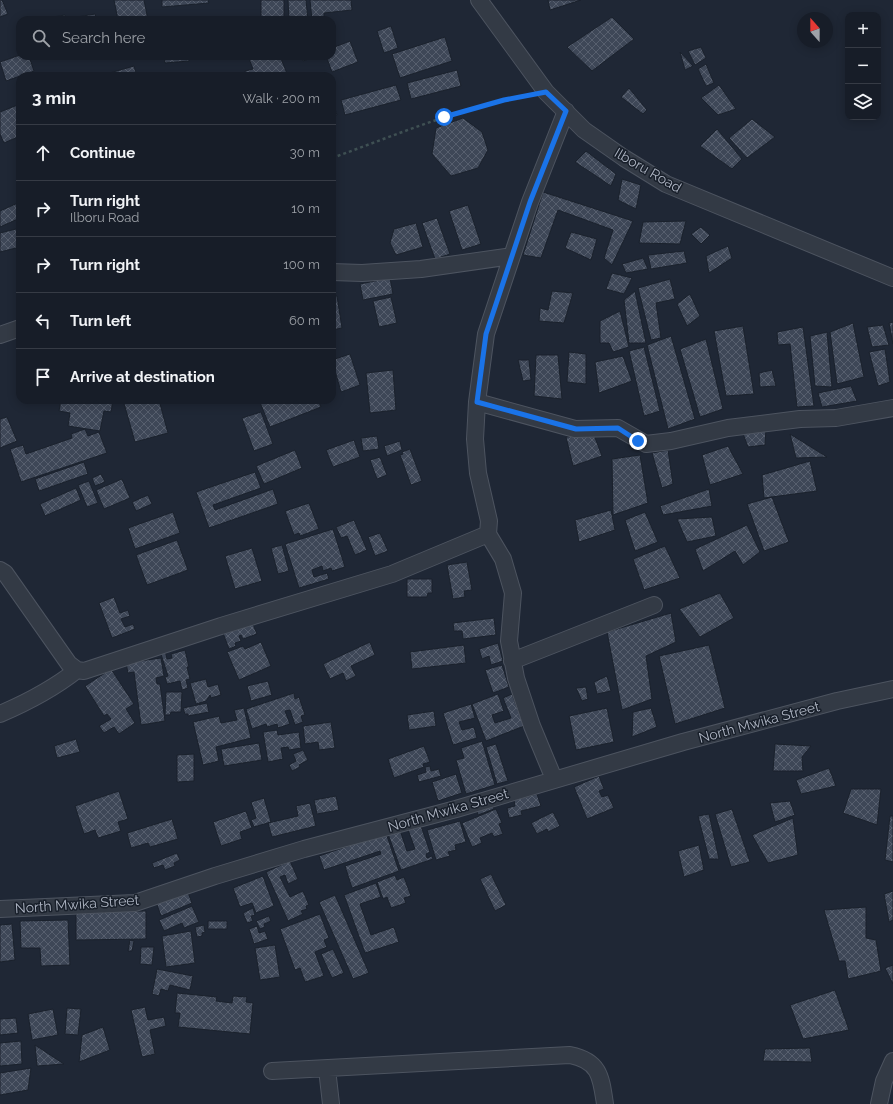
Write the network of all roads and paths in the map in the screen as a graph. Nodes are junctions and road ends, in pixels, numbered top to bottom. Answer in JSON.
{"nodes":[{"id":1,"x":479,"y":0,"type":"edge"},
{"id":2,"x":546,"y":92,"type":"junction"},
{"id":3,"x":566,"y":111,"type":"junction"},
{"id":4,"x":336,"y":157,"type":"edge"},
{"id":5,"x":512,"y":256,"type":"junction"},
{"id":6,"x":336,"y":272,"type":"edge"},
{"id":7,"x":893,"y":278,"type":"edge"},
{"id":8,"x":16,"y":329,"type":"edge"},
{"id":9,"x":0,"y":335,"type":"edge"},
{"id":10,"x":477,"y":402,"type":"junction"},
{"id":11,"x":893,"y":408,"type":"edge"},
{"id":12,"x":488,"y":534,"type":"junction"},
{"id":13,"x":0,"y":570,"type":"edge"},
{"id":14,"x":654,"y":605,"type":"dead end"},
{"id":15,"x":512,"y":661,"type":"junction"},
{"id":16,"x":77,"y":670,"type":"junction"},
{"id":17,"x":893,"y":689,"type":"edge"},
{"id":18,"x":0,"y":714,"type":"edge"},
{"id":19,"x":554,"y":779,"type":"junction"},
{"id":20,"x":0,"y":909,"type":"edge"},
{"id":21,"x":893,"y":1061,"type":"edge"},
{"id":22,"x":327,"y":1069,"type":"junction"},
{"id":23,"x":272,"y":1071,"type":"dead end"},
{"id":24,"x":331,"y":1104,"type":"edge"},
{"id":25,"x":605,"y":1104,"type":"edge"},
{"id":26,"x":879,"y":1104,"type":"edge"}],
"edges":[{"from":1,"to":2,"type":"street","name":"Ilboru Road"},
{"from":2,"to":3,"type":"street","name":"Ilboru Road"},
{"from":2,"to":4,"type":"path"},
{"from":3,"to":5,"type":"street"},
{"from":3,"to":7,"type":"street","name":"Ilboru Road"},
{"from":5,"to":6,"type":"street"},
{"from":5,"to":10,"type":"street"},
{"from":8,"to":9,"type":"street"},
{"from":10,"to":11,"type":"street"},
{"from":10,"to":12,"type":"street"},
{"from":12,"to":15,"type":"street"},
{"from":12,"to":16,"type":"street"},
{"from":13,"to":16,"type":"street"},
{"from":14,"to":15,"type":"street"},
{"from":15,"to":19,"type":"street"},
{"from":16,"to":18,"type":"street"},
{"from":17,"to":19,"type":"street","name":"North Mwika Street"},
{"from":19,"to":20,"type":"street","name":"North Mwika Street"},
{"from":21,"to":26,"type":"street"},
{"from":22,"to":23,"type":"street"},
{"from":22,"to":24,"type":"street"},
{"from":22,"to":25,"type":"street"}]}
